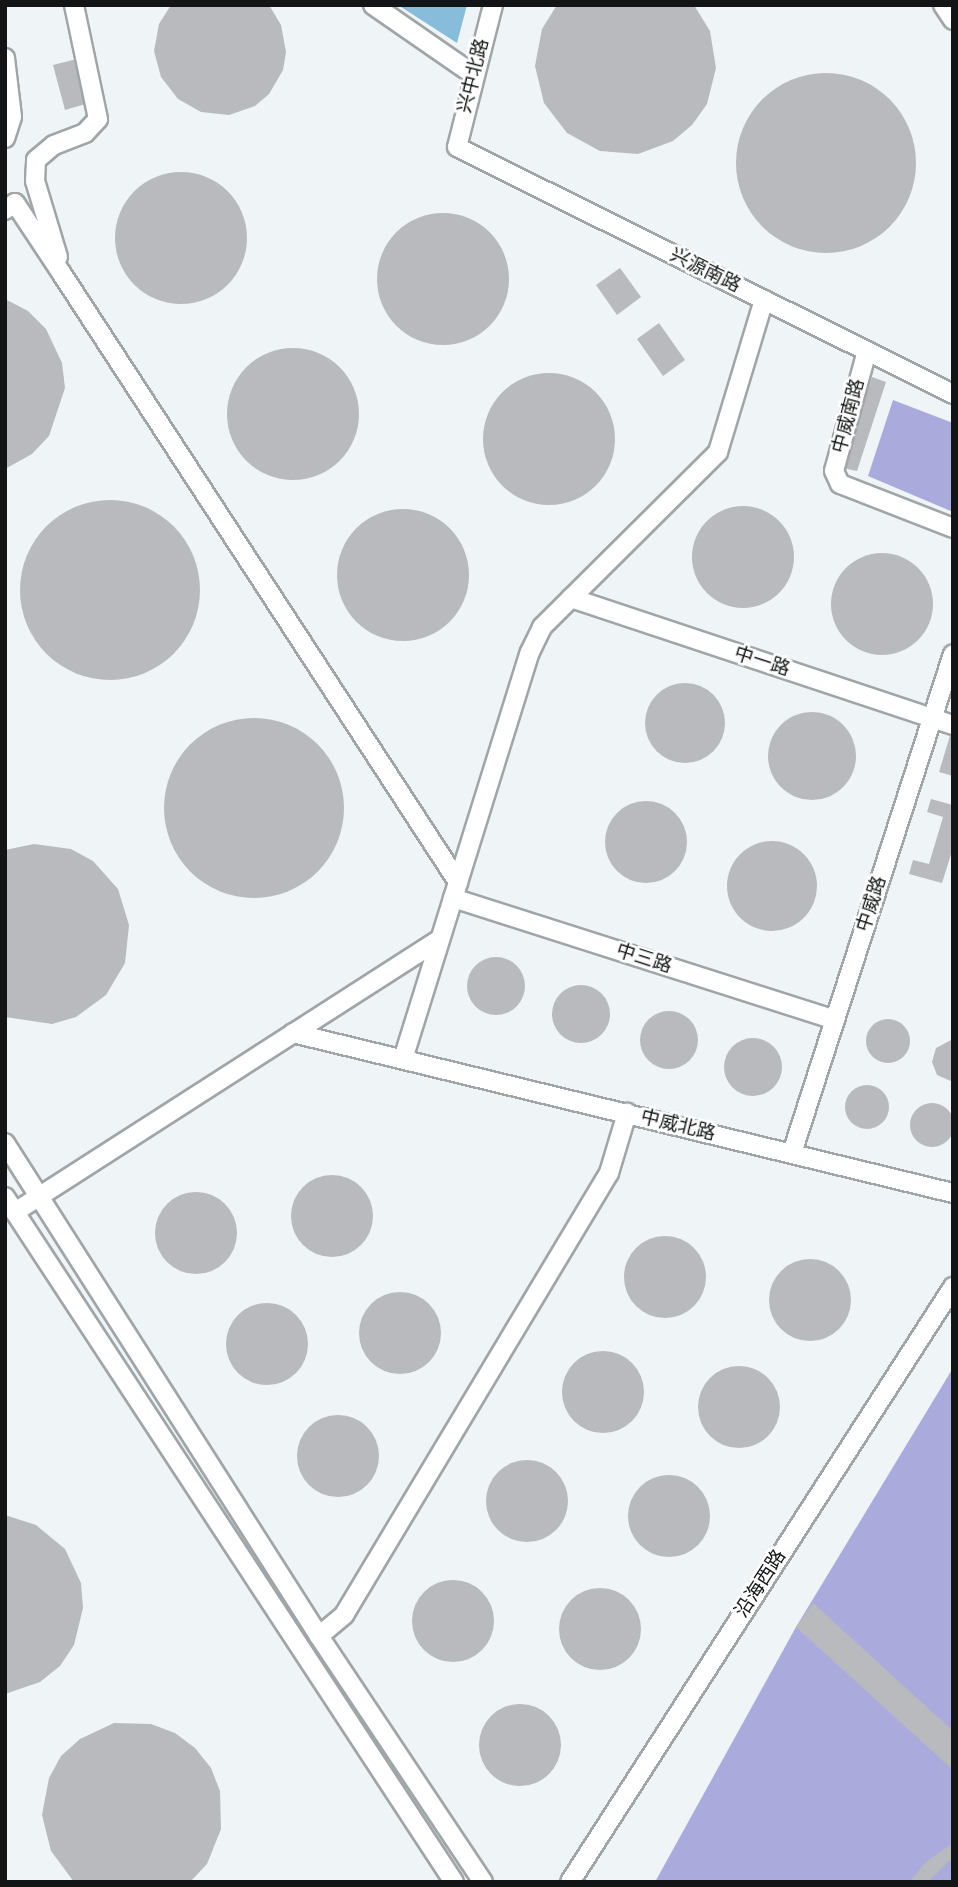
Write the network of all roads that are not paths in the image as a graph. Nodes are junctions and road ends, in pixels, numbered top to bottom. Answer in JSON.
{"nodes":[{"id":1,"x":74,"y":5,"type":"edge"},
{"id":2,"x":373,"y":5,"type":"edge"},
{"id":3,"x":493,"y":5,"type":"edge"},
{"id":4,"x":943,"y":5,"type":"edge"},
{"id":5,"x":953,"y":20,"type":"edge"},
{"id":6,"x":5,"y":58,"type":"edge"},
{"id":7,"x":474,"y":75,"type":"junction"},
{"id":8,"x":5,"y":138,"type":"edge"},
{"id":9,"x":457,"y":147,"type":"joint"},
{"id":10,"x":35,"y":181,"type":"junction"},
{"id":11,"x":10,"y":207,"type":"edge"},
{"id":12,"x":62,"y":274,"type":"junction"},
{"id":13,"x":764,"y":300,"type":"junction"},
{"id":14,"x":867,"y":351,"type":"junction"},
{"id":15,"x":953,"y":394,"type":"edge"},
{"id":16,"x":953,"y":528,"type":"edge"},
{"id":17,"x":571,"y":598,"type":"junction"},
{"id":18,"x":953,"y":654,"type":"edge"},
{"id":19,"x":932,"y":718,"type":"junction"},
{"id":20,"x":953,"y":725,"type":"edge"},
{"id":21,"x":456,"y":890,"type":"junction"},
{"id":22,"x":440,"y":939,"type":"junction"},
{"id":23,"x":835,"y":1020,"type":"junction"},
{"id":24,"x":293,"y":1033,"type":"junction"},
{"id":25,"x":403,"y":1059,"type":"junction"},
{"id":26,"x":628,"y":1113,"type":"junction"},
{"id":27,"x":5,"y":1143,"type":"edge"},
{"id":28,"x":792,"y":1153,"type":"junction"},
{"id":29,"x":953,"y":1193,"type":"edge"},
{"id":30,"x":40,"y":1196,"type":"junction"},
{"id":31,"x":10,"y":1205,"type":"edge"},
{"id":32,"x":953,"y":1287,"type":"edge"},
{"id":33,"x":319,"y":1636,"type":"junction"},
{"id":34,"x":454,"y":1882,"type":"edge"},
{"id":35,"x":483,"y":1882,"type":"edge"},
{"id":36,"x":570,"y":1882,"type":"edge"}],
"edges":[{"from":1,"to":10,"type":"lane"},
{"from":2,"to":7,"type":"lane"},
{"from":3,"to":7,"type":"lane","name":"兴中北路"},
{"from":4,"to":5,"type":"lane"},
{"from":6,"to":8,"type":"lane"},
{"from":7,"to":9,"type":"lane","name":"兴中北路"},
{"from":9,"to":13,"type":"lane","name":"兴源南路"},
{"from":10,"to":11,"type":"lane"},
{"from":10,"to":12,"type":"lane"},
{"from":11,"to":12,"type":"lane"},
{"from":12,"to":21,"type":"lane"},
{"from":13,"to":14,"type":"lane","name":"兴源南路"},
{"from":13,"to":17,"type":"lane"},
{"from":14,"to":15,"type":"lane","name":"兴源南路"},
{"from":14,"to":16,"type":"lane","name":"中威南路"},
{"from":17,"to":19,"type":"lane","name":"中一路"},
{"from":17,"to":21,"type":"lane"},
{"from":18,"to":19,"type":"lane","name":"中威路"},
{"from":19,"to":20,"type":"lane","name":"中一路"},
{"from":19,"to":23,"type":"lane","name":"中威路"},
{"from":21,"to":22,"type":"lane"},
{"from":21,"to":23,"type":"lane","name":"中三路"},
{"from":22,"to":24,"type":"lane"},
{"from":22,"to":25,"type":"lane"},
{"from":23,"to":28,"type":"lane","name":"中威路"},
{"from":24,"to":25,"type":"lane","name":"中威北路"},
{"from":24,"to":30,"type":"lane"},
{"from":25,"to":26,"type":"lane","name":"中威北路"},
{"from":26,"to":28,"type":"lane","name":"中威北路"},
{"from":26,"to":33,"type":"lane"},
{"from":27,"to":30,"type":"lane"},
{"from":28,"to":29,"type":"lane","name":"中威北路"},
{"from":30,"to":31,"type":"lane"},
{"from":30,"to":33,"type":"lane"},
{"from":31,"to":34,"type":"lane"},
{"from":32,"to":36,"type":"lane","name":"沿海西路"},
{"from":33,"to":35,"type":"lane"}]}
